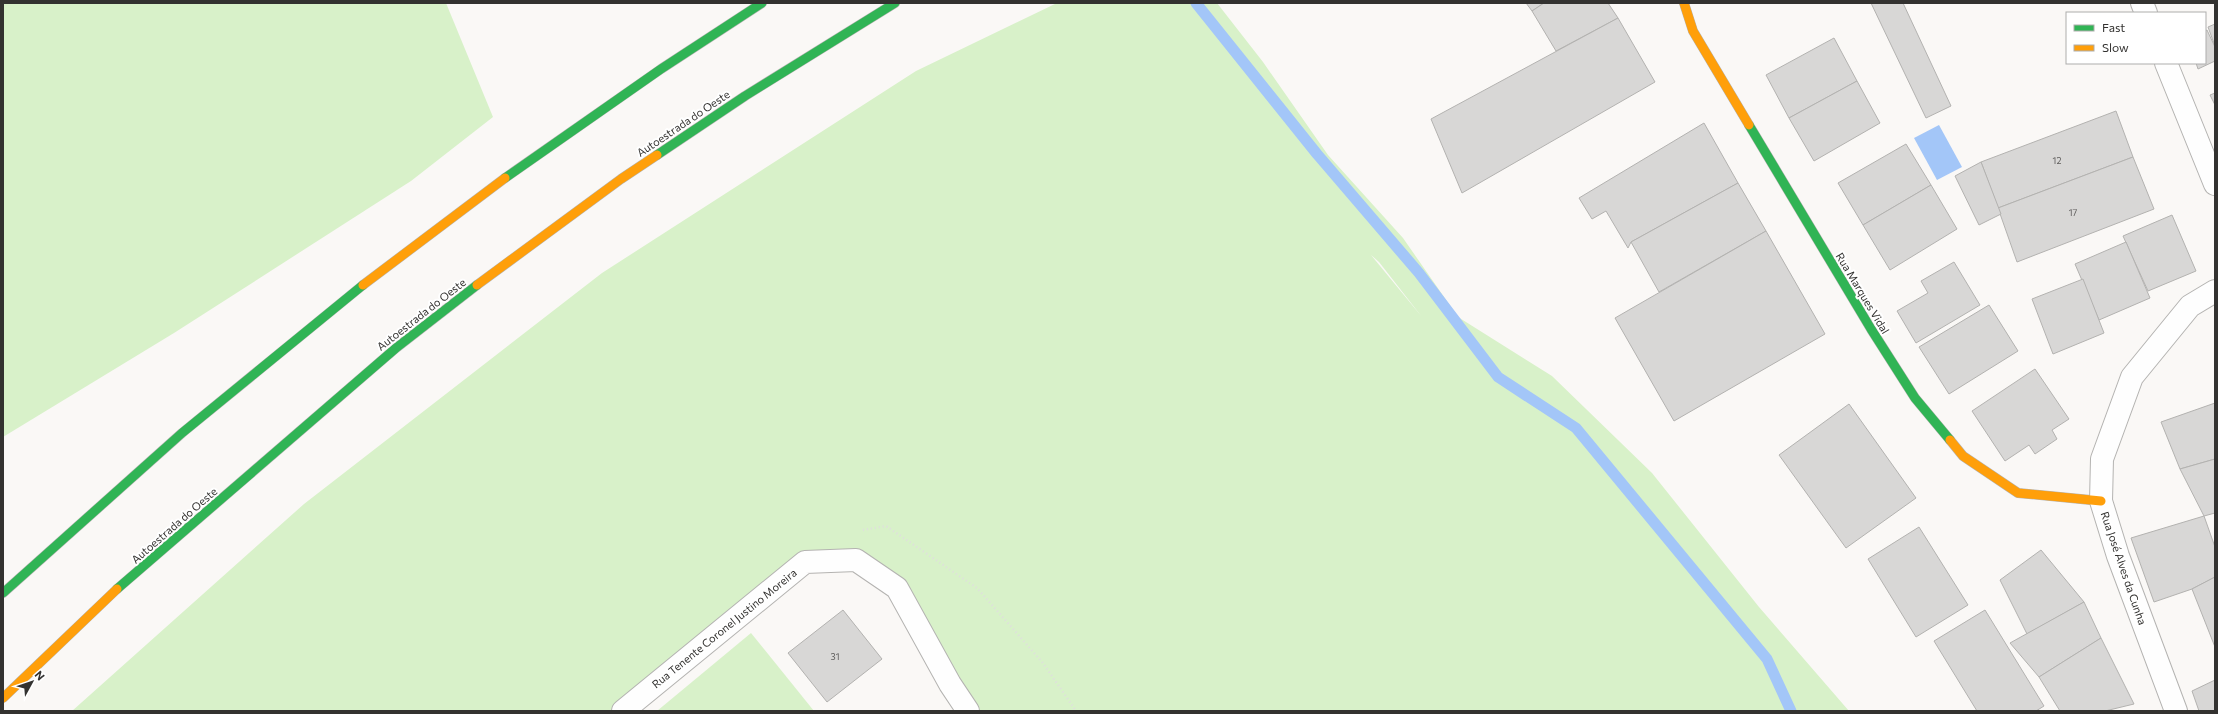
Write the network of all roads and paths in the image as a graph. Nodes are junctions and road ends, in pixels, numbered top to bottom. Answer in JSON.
{"nodes":[{"id":1,"x":762,"y":3,"type":"edge"},
{"id":2,"x":895,"y":3,"type":"edge"},
{"id":3,"x":1684,"y":3,"type":"edge"},
{"id":4,"x":2166,"y":64,"type":"edge"},
{"id":5,"x":2215,"y":184,"type":"edge"},
{"id":6,"x":2215,"y":291,"type":"edge"},
{"id":7,"x":2100,"y":501,"type":"junction"},
{"id":8,"x":860,"y":530,"type":"dead end"},
{"id":9,"x":3,"y":593,"type":"edge"},
{"id":10,"x":3,"y":698,"type":"edge"},
{"id":11,"x":623,"y":711,"type":"edge"},
{"id":12,"x":968,"y":711,"type":"edge"},
{"id":13,"x":1076,"y":711,"type":"edge"},
{"id":14,"x":2176,"y":711,"type":"edge"}],
"edges":[{"from":1,"to":9,"type":"main road"},
{"from":2,"to":10,"type":"main road","name":"Autoestrada do Oeste"},
{"from":3,"to":7,"type":"main road","name":"Rua Marques Vidal"},
{"from":4,"to":5,"type":"street"},
{"from":6,"to":7,"type":"street","name":"Rua José Alves da Cunha"},
{"from":7,"to":14,"type":"street","name":"Rua José Alves da Cunha"},
{"from":8,"to":13,"type":"path"},
{"from":11,"to":12,"type":"street","name":"Rua Tenente Coronel Justino Moreira"}]}
